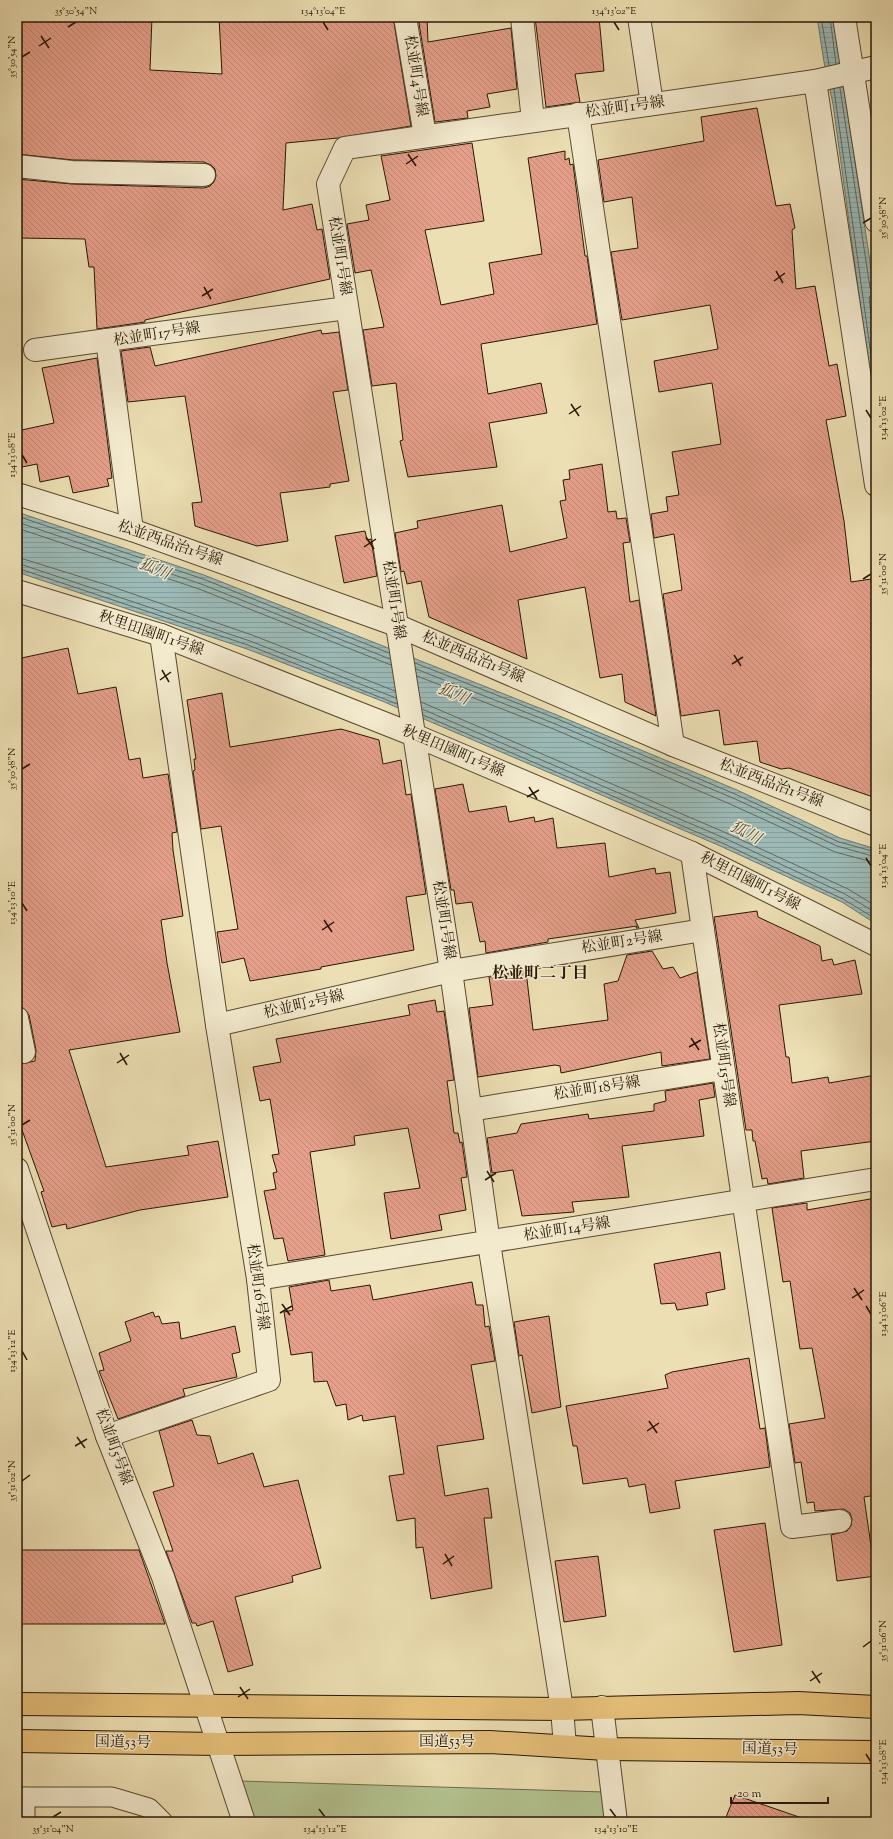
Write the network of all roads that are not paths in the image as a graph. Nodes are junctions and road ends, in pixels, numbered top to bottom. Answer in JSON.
{"nodes":[{"id":1,"x":405,"y":17,"type":"edge"},
{"id":2,"x":522,"y":17,"type":"edge"},
{"id":3,"x":639,"y":17,"type":"edge"},
{"id":4,"x":844,"y":17,"type":"edge"},
{"id":5,"x":876,"y":67,"type":"edge"},
{"id":6,"x":853,"y":71,"type":"junction"},
{"id":7,"x":816,"y":81,"type":"junction"},
{"id":8,"x":652,"y":104,"type":"junction"},
{"id":9,"x":578,"y":114,"type":"junction"},
{"id":10,"x":533,"y":121,"type":"junction"},
{"id":11,"x":425,"y":136,"type":"junction"},
{"id":12,"x":17,"y":166,"type":"edge"},
{"id":13,"x":204,"y":175,"type":"dead end"},
{"id":14,"x":876,"y":221,"type":"edge"},
{"id":15,"x":347,"y":308,"type":"junction"},
{"id":16,"x":107,"y":340,"type":"junction"},
{"id":17,"x":35,"y":350,"type":"dead end"},
{"id":18,"x":872,"y":432,"type":"edge"},
{"id":19,"x":876,"y":485,"type":"edge"},
{"id":20,"x":17,"y":494,"type":"edge"},
{"id":21,"x":132,"y":530,"type":"junction"},
{"id":22,"x":17,"y":591,"type":"edge"},
{"id":23,"x":398,"y":632,"type":"junction"},
{"id":24,"x":161,"y":635,"type":"junction"},
{"id":25,"x":413,"y":728,"type":"junction"},
{"id":26,"x":673,"y":745,"type":"junction"},
{"id":27,"x":876,"y":825,"type":"edge"},
{"id":28,"x":692,"y":853,"type":"junction"},
{"id":29,"x":703,"y":930,"type":"junction"},
{"id":30,"x":876,"y":945,"type":"edge"},
{"id":31,"x":450,"y":971,"type":"junction"},
{"id":32,"x":17,"y":1018,"type":"edge"},
{"id":33,"x":217,"y":1025,"type":"junction"},
{"id":34,"x":24,"y":1052,"type":"dead end"},
{"id":35,"x":723,"y":1069,"type":"junction"},
{"id":36,"x":470,"y":1110,"type":"junction"},
{"id":37,"x":17,"y":1169,"type":"edge"},
{"id":38,"x":876,"y":1179,"type":"edge"},
{"id":39,"x":743,"y":1201,"type":"junction"},
{"id":40,"x":489,"y":1243,"type":"junction"},
{"id":41,"x":258,"y":1279,"type":"junction"},
{"id":42,"x":107,"y":1436,"type":"junction"},
{"id":43,"x":840,"y":1521,"type":"dead end"},
{"id":44,"x":17,"y":1704,"type":"edge"},
{"id":45,"x":602,"y":1707,"type":"junction"},
{"id":46,"x":876,"y":1708,"type":"edge"},
{"id":47,"x":562,"y":1709,"type":"junction"},
{"id":48,"x":209,"y":1715,"type":"junction"},
{"id":49,"x":17,"y":1741,"type":"edge"},
{"id":50,"x":219,"y":1744,"type":"junction"},
{"id":51,"x":566,"y":1746,"type":"junction"},
{"id":52,"x":606,"y":1749,"type":"junction"},
{"id":53,"x":876,"y":1752,"type":"edge"},
{"id":54,"x":21,"y":1797,"type":"edge"},
{"id":55,"x":25,"y":1822,"type":"edge"},
{"id":56,"x":163,"y":1822,"type":"edge"},
{"id":57,"x":244,"y":1822,"type":"edge"},
{"id":58,"x":616,"y":1822,"type":"edge"}],
"edges":[{"from":1,"to":11,"type":"street","name":"松並町4号線"},
{"from":2,"to":10,"type":"street"},
{"from":3,"to":8,"type":"street"},
{"from":4,"to":6,"type":"street"},
{"from":5,"to":6,"type":"street","name":"松並町1号線"},
{"from":6,"to":7,"type":"street","name":"松並町1号線"},
{"from":6,"to":14,"type":"street"},
{"from":7,"to":8,"type":"street","name":"松並町1号線"},
{"from":7,"to":18,"type":"street"},
{"from":8,"to":9,"type":"street","name":"松並町1号線"},
{"from":9,"to":10,"type":"street","name":"松並町1号線"},
{"from":9,"to":26,"type":"street"},
{"from":10,"to":11,"type":"street","name":"松並町1号線"},
{"from":11,"to":15,"type":"street","name":"松並町1号線"},
{"from":12,"to":13,"type":"street"},
{"from":15,"to":16,"type":"street","name":"松並町17号線"},
{"from":15,"to":23,"type":"street","name":"松並町1号線"},
{"from":16,"to":17,"type":"street"},
{"from":16,"to":21,"type":"street","name":"松並町17号線"},
{"from":18,"to":19,"type":"street"},
{"from":20,"to":21,"type":"street","name":"松並西品治1号線"},
{"from":21,"to":23,"type":"street","name":"松並西品治1号線"},
{"from":22,"to":24,"type":"street","name":"秋里田園町1号線"},
{"from":23,"to":25,"type":"street","name":"松並町1号線"},
{"from":23,"to":26,"type":"street","name":"松並西品治1号線"},
{"from":24,"to":25,"type":"street","name":"秋里田園町1号線"},
{"from":24,"to":33,"type":"street"},
{"from":25,"to":28,"type":"street","name":"秋里田園町1号線"},
{"from":25,"to":31,"type":"street","name":"松並町1号線"},
{"from":26,"to":27,"type":"street","name":"松並西品治1号線"},
{"from":28,"to":29,"type":"street"},
{"from":28,"to":30,"type":"street","name":"秋里田園町1号線"},
{"from":29,"to":31,"type":"street","name":"松並町2号線"},
{"from":29,"to":35,"type":"street","name":"松並町15号線"},
{"from":31,"to":33,"type":"street","name":"松並町2号線"},
{"from":31,"to":36,"type":"street","name":"松並町1号線"},
{"from":32,"to":34,"type":"street"},
{"from":33,"to":41,"type":"street","name":"松並町16号線"},
{"from":35,"to":36,"type":"street","name":"松並町18号線"},
{"from":35,"to":39,"type":"street","name":"松並町15号線"},
{"from":36,"to":40,"type":"street","name":"松並町1号線"},
{"from":37,"to":42,"type":"street","name":"松並町5号線"},
{"from":38,"to":39,"type":"street","name":"松並町14号線"},
{"from":39,"to":40,"type":"street","name":"松並町14号線"},
{"from":39,"to":43,"type":"street","name":"松並町15号線"},
{"from":40,"to":41,"type":"street","name":"松並町14号線"},
{"from":40,"to":47,"type":"street","name":"松並町1号線"},
{"from":41,"to":42,"type":"street","name":"松並町16号線"},
{"from":42,"to":48,"type":"street","name":"松並町5号線"},
{"from":44,"to":48,"type":"highway"},
{"from":45,"to":46,"type":"highway"},
{"from":45,"to":47,"type":"highway"},
{"from":45,"to":52,"type":"street"},
{"from":47,"to":48,"type":"highway"},
{"from":47,"to":51,"type":"street","name":"松並町1号線"},
{"from":48,"to":50,"type":"street","name":"松並町5号線"},
{"from":49,"to":50,"type":"highway","name":"国道53号"},
{"from":50,"to":51,"type":"highway","name":"国道53号"},
{"from":50,"to":57,"type":"street","name":"松並町5号線"},
{"from":51,"to":52,"type":"highway","name":"国道53号"},
{"from":52,"to":53,"type":"highway","name":"国道53号"},
{"from":52,"to":58,"type":"street"},
{"from":54,"to":55,"type":"lane"},
{"from":54,"to":56,"type":"lane"}]}
